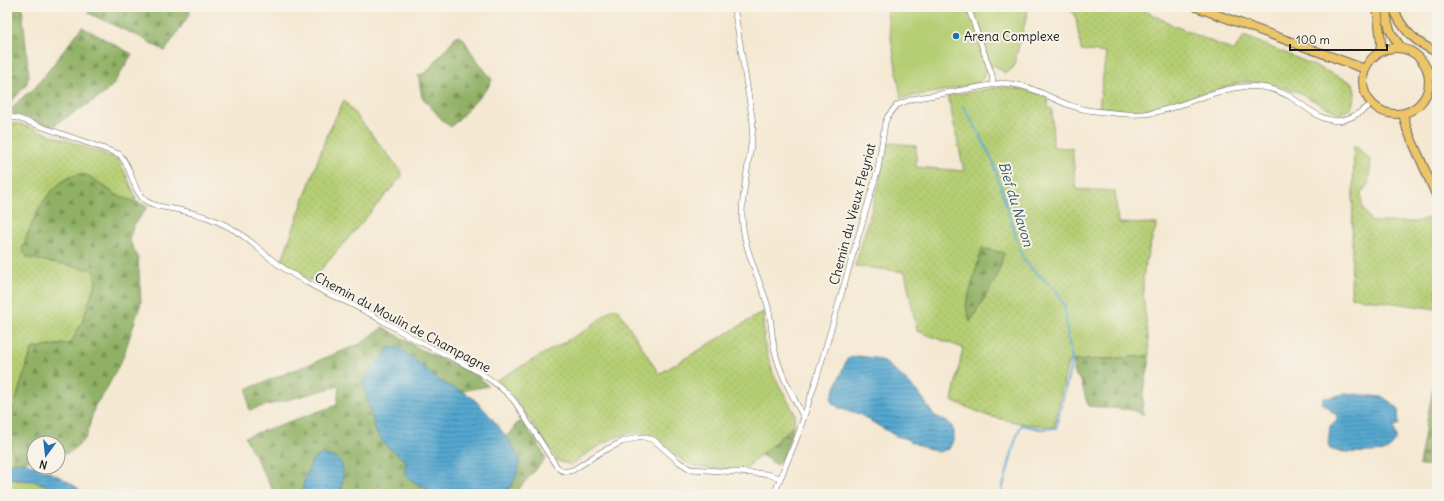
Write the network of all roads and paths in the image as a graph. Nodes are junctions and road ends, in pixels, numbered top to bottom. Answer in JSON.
{"nodes":[{"id":1,"x":734,"y":7,"type":"edge"},
{"id":2,"x":968,"y":7,"type":"edge"},
{"id":3,"x":1196,"y":7,"type":"edge"},
{"id":4,"x":1377,"y":7,"type":"edge"},
{"id":5,"x":1386,"y":7,"type":"edge"},
{"id":6,"x":1392,"y":7,"type":"edge"},
{"id":7,"x":1402,"y":48,"type":"junction"},
{"id":8,"x":1380,"y":52,"type":"junction"},
{"id":9,"x":1437,"y":52,"type":"edge"},
{"id":10,"x":1365,"y":69,"type":"junction"},
{"id":11,"x":1433,"y":72,"type":"edge"},
{"id":12,"x":993,"y":84,"type":"junction"},
{"id":13,"x":1372,"y":104,"type":"junction"},
{"id":14,"x":1402,"y":114,"type":"junction"},
{"id":15,"x":7,"y":117,"type":"edge"},
{"id":16,"x":1436,"y":194,"type":"edge"},
{"id":17,"x":804,"y":418,"type":"junction"},
{"id":18,"x":780,"y":478,"type":"junction"},
{"id":19,"x":774,"y":494,"type":"edge"}],
"edges":[{"from":1,"to":17,"type":"street"},
{"from":2,"to":12,"type":"street"},
{"from":3,"to":10,"type":"main road"},
{"from":4,"to":8,"type":"main road"},
{"from":5,"to":7,"type":"main road"},
{"from":6,"to":9,"type":"main road"},
{"from":7,"to":8,"type":"main road"},
{"from":7,"to":11,"type":"main road"},
{"from":8,"to":10,"type":"main road"},
{"from":10,"to":13,"type":"main road"},
{"from":11,"to":14,"type":"main road"},
{"from":12,"to":13,"type":"street","name":"Chemin du Vieux Fleyriat"},
{"from":12,"to":17,"type":"street","name":"Chemin du Vieux Fleyriat"},
{"from":13,"to":14,"type":"main road"},
{"from":14,"to":16,"type":"main road"},
{"from":15,"to":18,"type":"street","name":"Chemin du Moulin de Champagne"},
{"from":17,"to":18,"type":"street","name":"Chemin du Vieux Fleyriat"},
{"from":18,"to":19,"type":"street","name":"Chemin du Vieux Fleyriat"}]}
